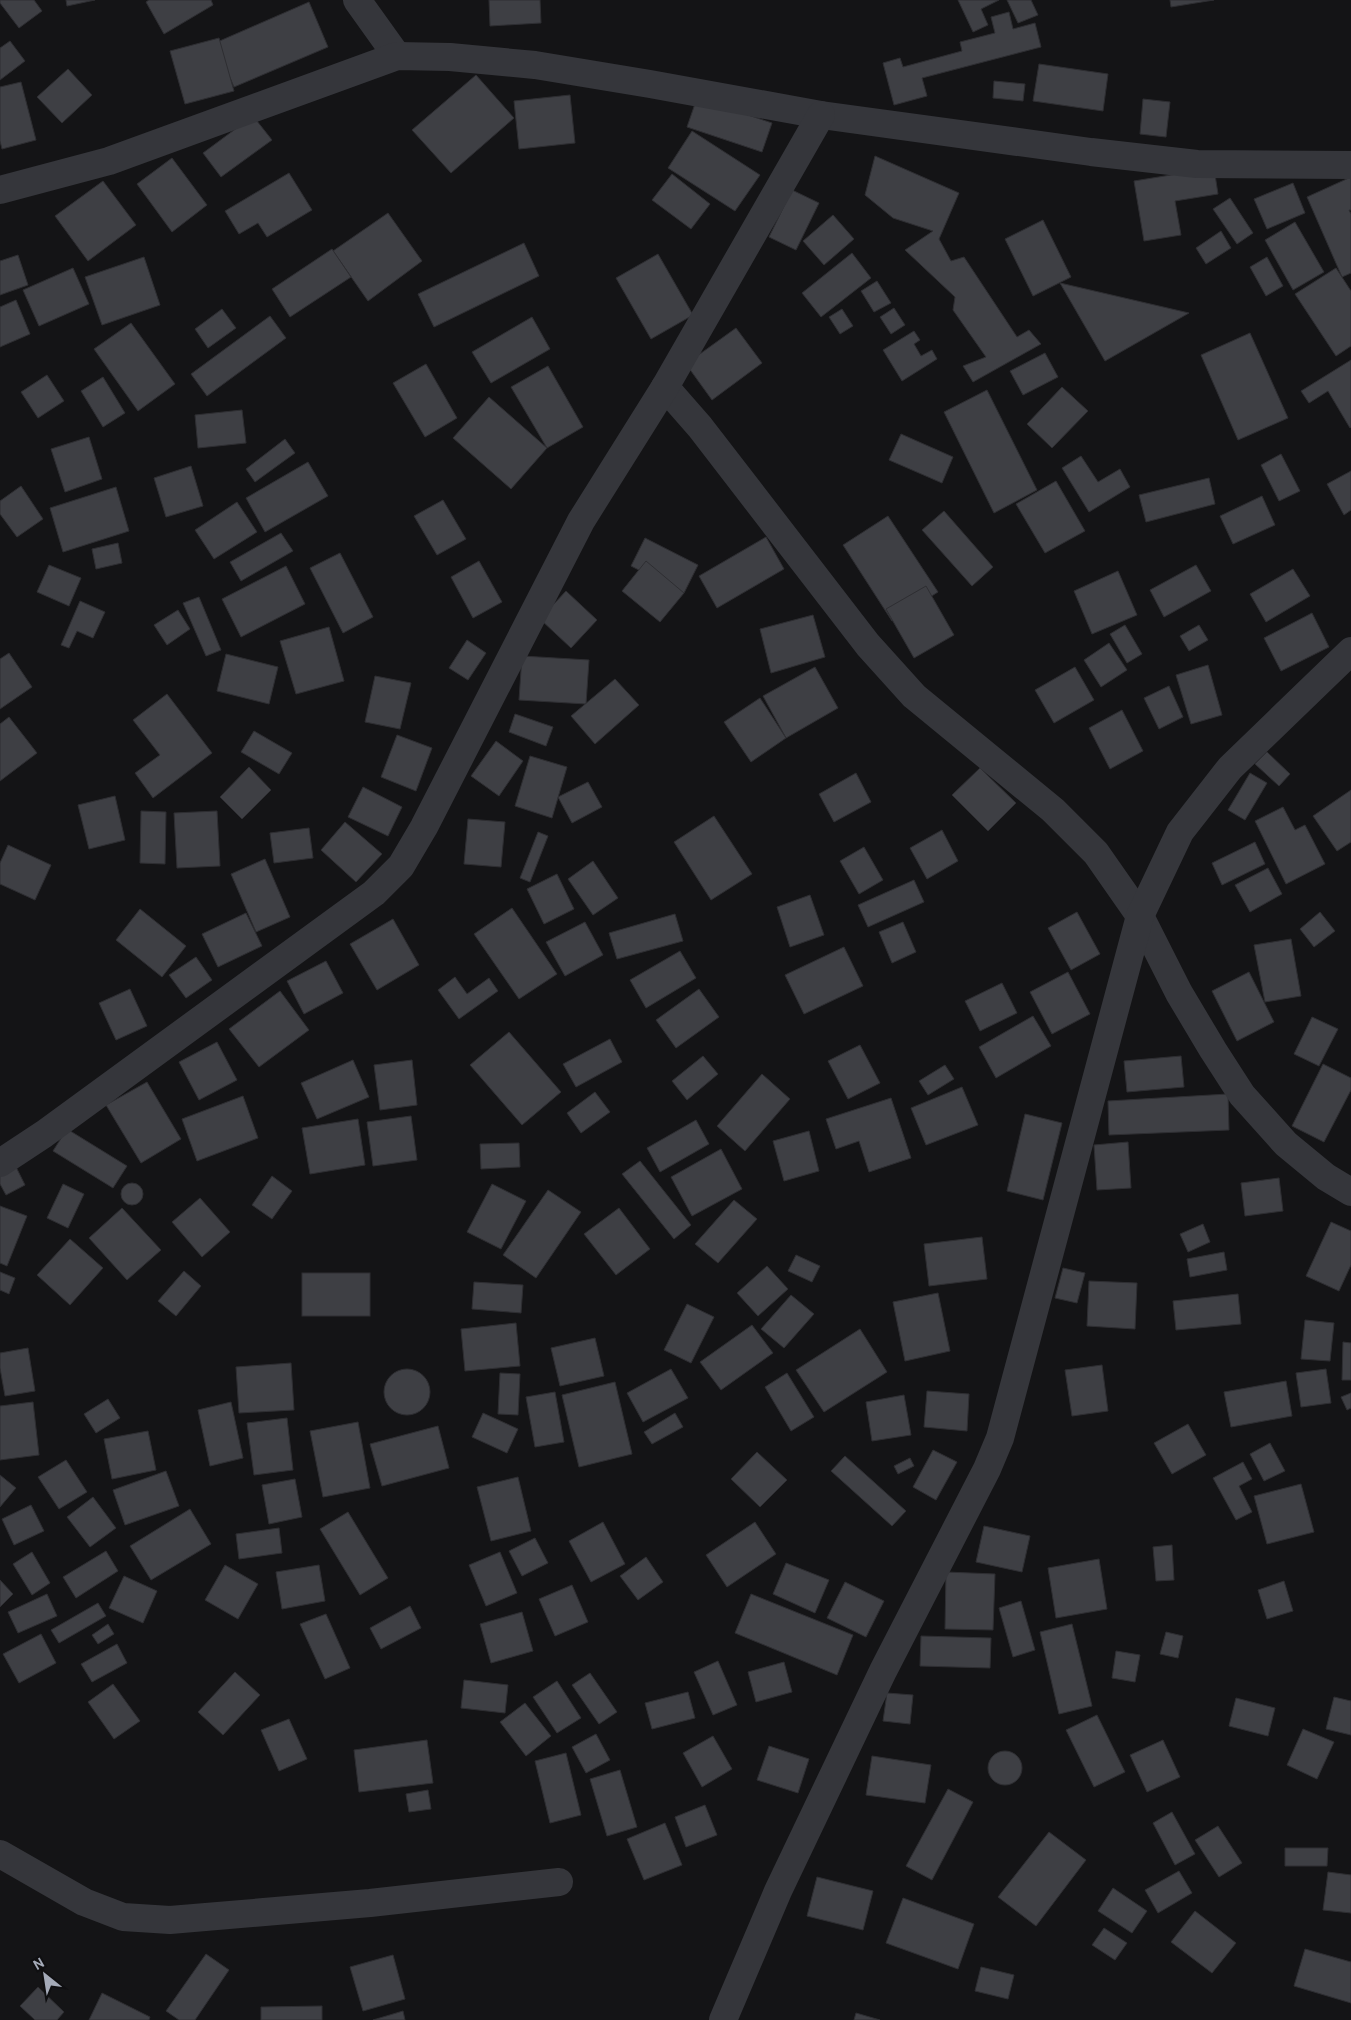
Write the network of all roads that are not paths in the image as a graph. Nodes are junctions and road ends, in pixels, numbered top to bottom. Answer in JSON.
{"nodes":[{"id":1,"x":357,"y":0,"type":"edge"},
{"id":2,"x":396,"y":56,"type":"junction"},
{"id":3,"x":821,"y":115,"type":"junction"},
{"id":4,"x":1351,"y":165,"type":"edge"},
{"id":5,"x":0,"y":190,"type":"edge"},
{"id":6,"x":665,"y":387,"type":"junction"},
{"id":7,"x":1351,"y":651,"type":"edge"},
{"id":8,"x":1140,"y":916,"type":"junction"},
{"id":9,"x":0,"y":1163,"type":"edge"},
{"id":10,"x":1351,"y":1192,"type":"edge"},
{"id":11,"x":0,"y":1854,"type":"edge"},
{"id":12,"x":558,"y":1882,"type":"dead end"},
{"id":13,"x":723,"y":2020,"type":"edge"}],
"edges":[{"from":1,"to":2,"type":"street"},
{"from":2,"to":3,"type":"street"},
{"from":2,"to":5,"type":"street"},
{"from":3,"to":4,"type":"street"},
{"from":3,"to":6,"type":"street"},
{"from":6,"to":8,"type":"street"},
{"from":6,"to":9,"type":"street"},
{"from":7,"to":8,"type":"street"},
{"from":8,"to":10,"type":"street"},
{"from":8,"to":13,"type":"street"},
{"from":11,"to":12,"type":"street"}]}
